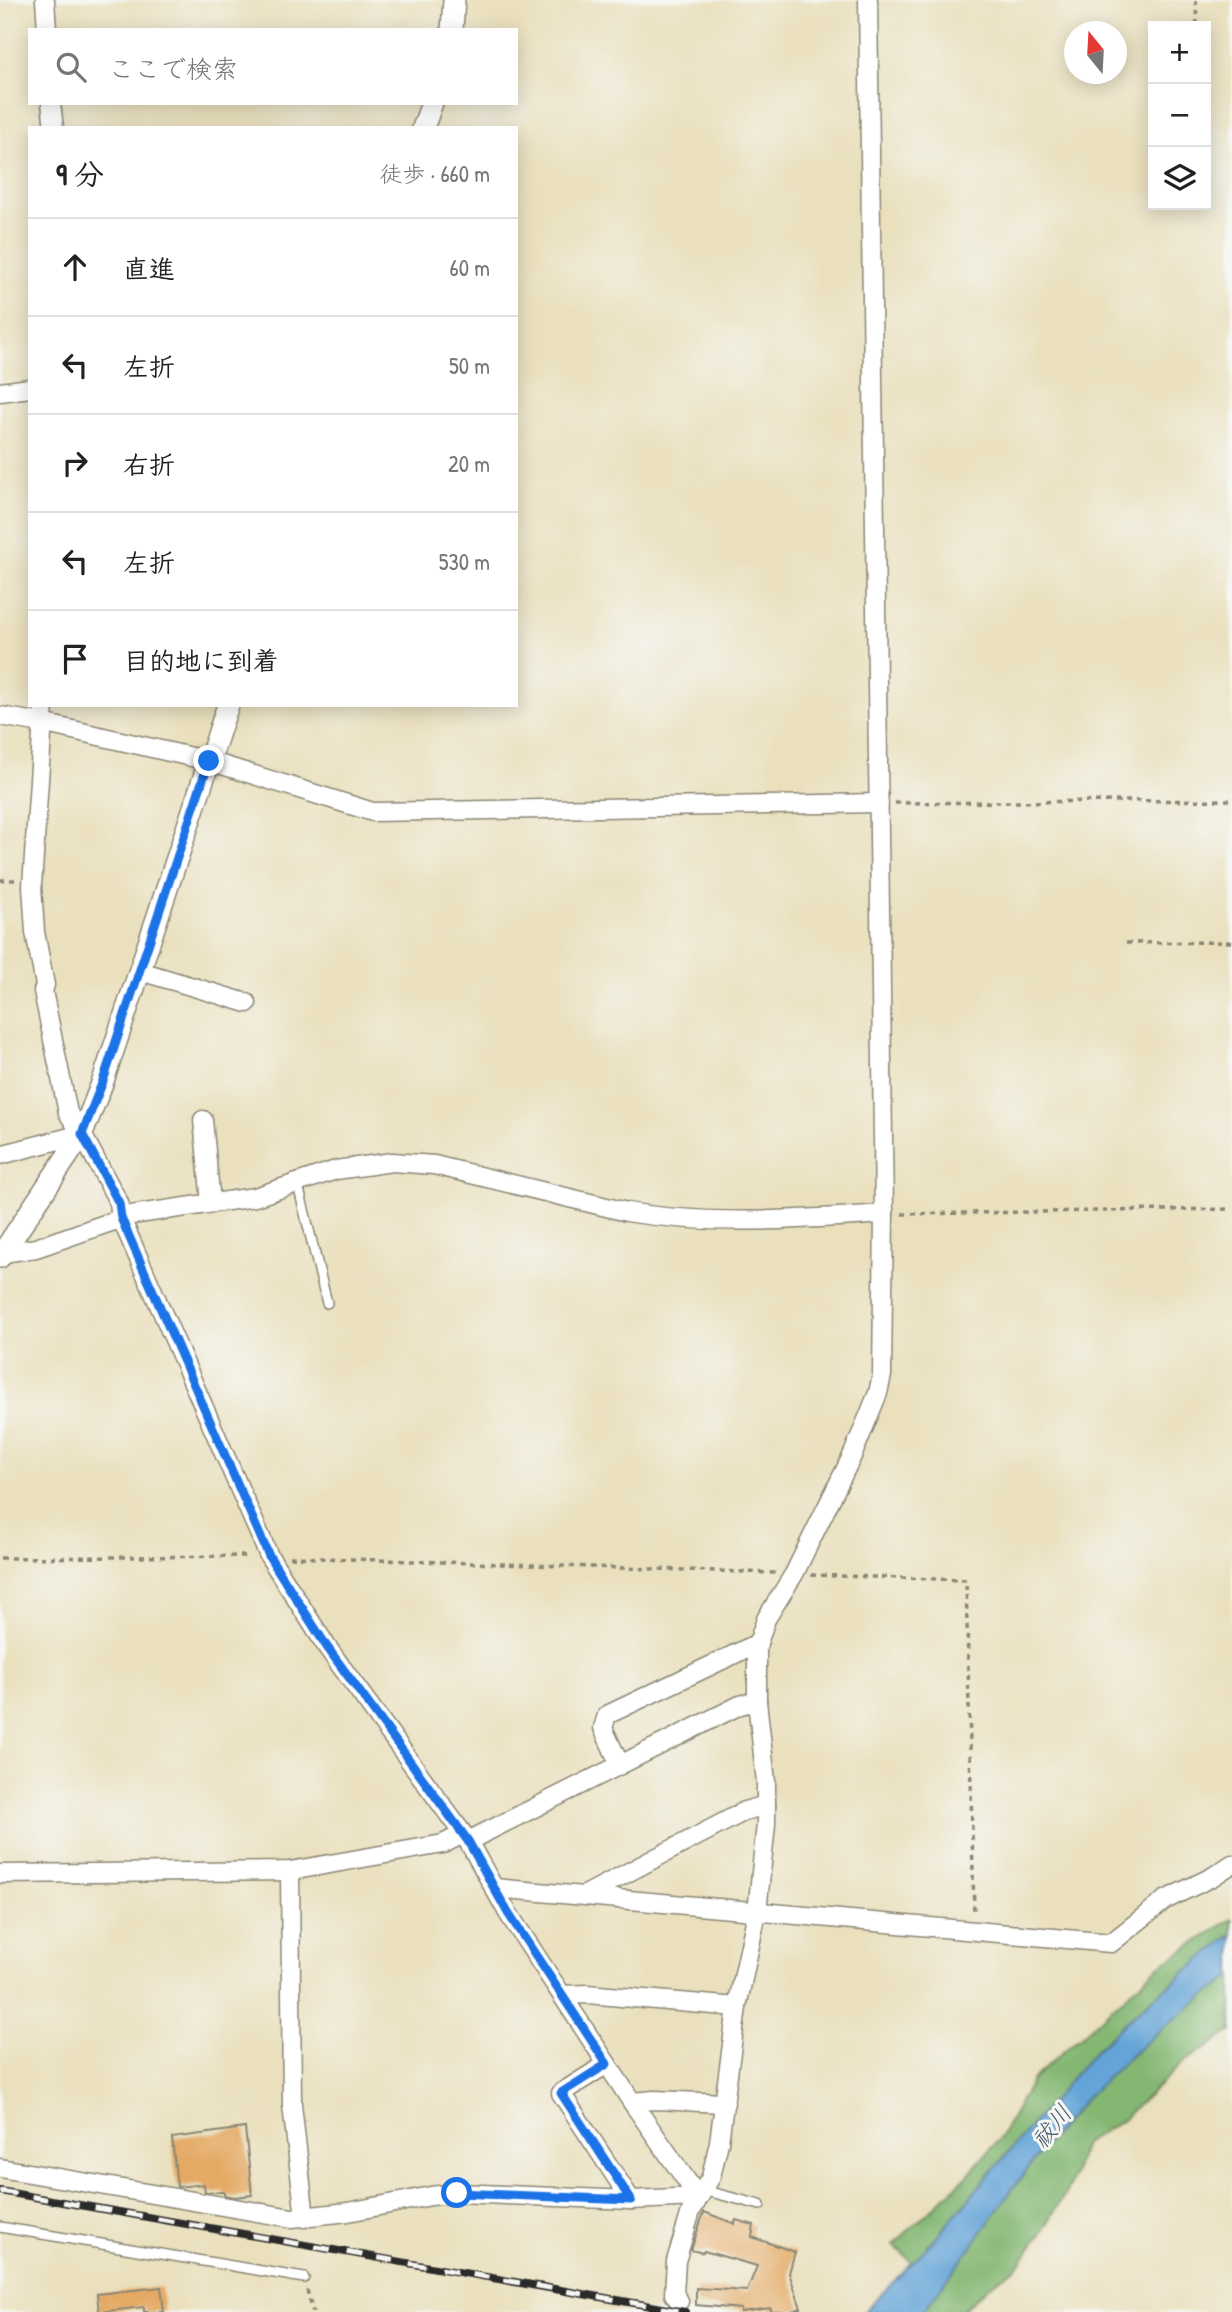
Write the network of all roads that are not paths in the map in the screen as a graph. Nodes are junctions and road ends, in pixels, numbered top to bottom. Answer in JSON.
{"nodes":[{"id":1,"x":45,"y":0,"type":"edge"},
{"id":2,"x":454,"y":0,"type":"edge"},
{"id":3,"x":868,"y":0,"type":"edge"},
{"id":4,"x":47,"y":28,"type":"edge"},
{"id":5,"x":452,"y":28,"type":"edge"},
{"id":6,"x":51,"y":105,"type":"edge"},
{"id":7,"x":431,"y":105,"type":"edge"},
{"id":8,"x":54,"y":126,"type":"edge"},
{"id":9,"x":425,"y":126,"type":"edge"},
{"id":10,"x":28,"y":388,"type":"edge"},
{"id":11,"x":0,"y":392,"type":"edge"},
{"id":12,"x":227,"y":707,"type":"edge"},
{"id":13,"x":43,"y":714,"type":"edge"},
{"id":14,"x":0,"y":716,"type":"edge"},
{"id":15,"x":209,"y":761,"type":"junction"},
{"id":16,"x":879,"y":803,"type":"junction"},
{"id":17,"x":140,"y":971,"type":"junction"},
{"id":18,"x":247,"y":1003,"type":"dead end"},
{"id":19,"x":203,"y":1120,"type":"dead end"},
{"id":20,"x":82,"y":1134,"type":"junction"},
{"id":21,"x":0,"y":1155,"type":"edge"},
{"id":22,"x":297,"y":1181,"type":"junction"},
{"id":23,"x":211,"y":1203,"type":"junction"},
{"id":24,"x":884,"y":1214,"type":"junction"},
{"id":25,"x":121,"y":1218,"type":"junction"},
{"id":26,"x":2,"y":1255,"type":"edge"},
{"id":27,"x":327,"y":1303,"type":"dead end"},
{"id":28,"x":758,"y":1643,"type":"junction"},
{"id":29,"x":757,"y":1702,"type":"junction"},
{"id":30,"x":620,"y":1765,"type":"junction"},
{"id":31,"x":766,"y":1805,"type":"junction"},
{"id":32,"x":466,"y":1837,"type":"junction"},
{"id":33,"x":1232,"y":1864,"type":"edge"},
{"id":34,"x":290,"y":1871,"type":"junction"},
{"id":35,"x":0,"y":1874,"type":"edge"},
{"id":36,"x":494,"y":1888,"type":"junction"},
{"id":37,"x":585,"y":1895,"type":"junction"},
{"id":38,"x":757,"y":1912,"type":"junction"},
{"id":39,"x":564,"y":1995,"type":"junction"},
{"id":40,"x":737,"y":2007,"type":"junction"},
{"id":41,"x":607,"y":2064,"type":"junction"},
{"id":42,"x":632,"y":2102,"type":"junction"},
{"id":43,"x":725,"y":2103,"type":"junction"},
{"id":44,"x":0,"y":2168,"type":"edge"},
{"id":45,"x":701,"y":2194,"type":"junction"},
{"id":46,"x":631,"y":2200,"type":"junction"},
{"id":47,"x":760,"y":2205,"type":"dead end"},
{"id":48,"x":305,"y":2218,"type":"junction"},
{"id":49,"x":0,"y":2227,"type":"edge"},
{"id":50,"x":304,"y":2278,"type":"road end"},
{"id":51,"x":679,"y":2307,"type":"edge"}],
"edges":[{"from":1,"to":4,"type":"street"},
{"from":2,"to":5,"type":"street"},
{"from":3,"to":16,"type":"street"},
{"from":6,"to":8,"type":"street"},
{"from":7,"to":9,"type":"street"},
{"from":10,"to":11,"type":"street"},
{"from":12,"to":15,"type":"street"},
{"from":13,"to":14,"type":"street"},
{"from":13,"to":15,"type":"street"},
{"from":13,"to":20,"type":"street"},
{"from":15,"to":16,"type":"street"},
{"from":15,"to":17,"type":"street"},
{"from":16,"to":24,"type":"street"},
{"from":17,"to":18,"type":"street"},
{"from":17,"to":20,"type":"street"},
{"from":19,"to":23,"type":"street"},
{"from":20,"to":21,"type":"street"},
{"from":20,"to":25,"type":"street"},
{"from":20,"to":26,"type":"street"},
{"from":22,"to":23,"type":"street"},
{"from":22,"to":24,"type":"street"},
{"from":22,"to":27,"type":"lane"},
{"from":23,"to":25,"type":"street"},
{"from":24,"to":28,"type":"street"},
{"from":25,"to":26,"type":"street"},
{"from":25,"to":32,"type":"street"},
{"from":28,"to":29,"type":"street"},
{"from":28,"to":30,"type":"street"},
{"from":29,"to":30,"type":"street"},
{"from":29,"to":31,"type":"street"},
{"from":30,"to":32,"type":"street"},
{"from":31,"to":37,"type":"street"},
{"from":31,"to":38,"type":"street"},
{"from":32,"to":34,"type":"street"},
{"from":32,"to":36,"type":"street"},
{"from":33,"to":38,"type":"street"},
{"from":34,"to":35,"type":"street"},
{"from":34,"to":48,"type":"street"},
{"from":36,"to":37,"type":"street"},
{"from":36,"to":39,"type":"street"},
{"from":37,"to":38,"type":"street"},
{"from":38,"to":40,"type":"street"},
{"from":39,"to":40,"type":"street"},
{"from":39,"to":41,"type":"street"},
{"from":40,"to":43,"type":"street"},
{"from":41,"to":42,"type":"street"},
{"from":41,"to":46,"type":"street"},
{"from":42,"to":43,"type":"street"},
{"from":42,"to":45,"type":"street"},
{"from":43,"to":45,"type":"street"},
{"from":44,"to":48,"type":"street"},
{"from":45,"to":46,"type":"street"},
{"from":45,"to":47,"type":"lane"},
{"from":45,"to":51,"type":"street"},
{"from":46,"to":48,"type":"street"},
{"from":49,"to":50,"type":"lane"}]}
